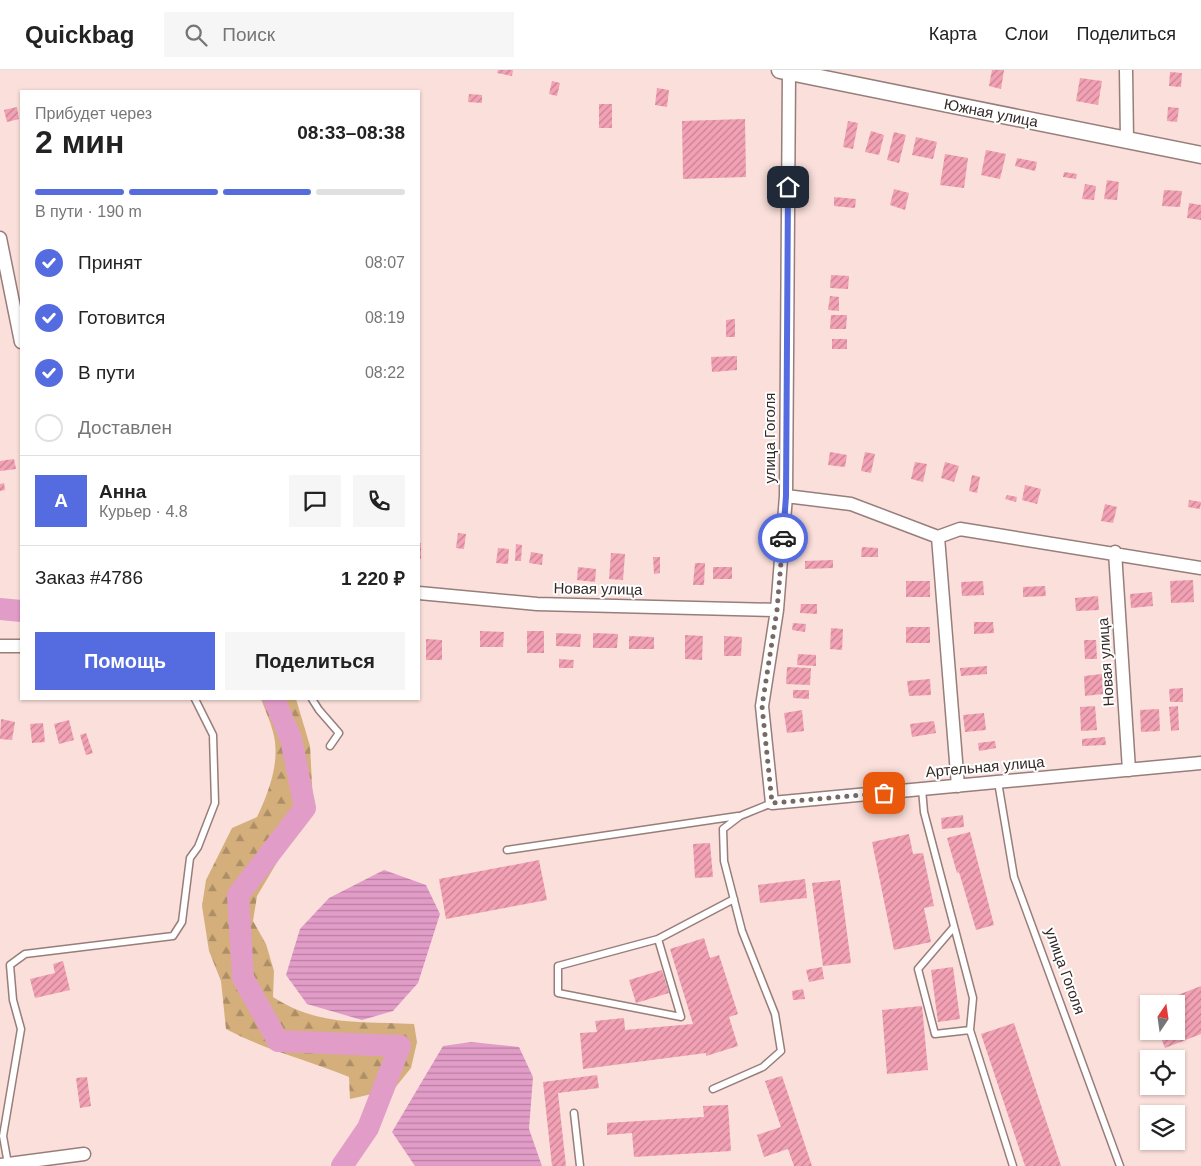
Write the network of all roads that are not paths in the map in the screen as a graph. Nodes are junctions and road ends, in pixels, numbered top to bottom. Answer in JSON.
{"nodes":[{"id":1,"x":1126,"y":70,"type":"edge"},
{"id":2,"x":785,"y":71,"type":"edge"},
{"id":3,"x":1127,"y":140,"type":"junction"},
{"id":4,"x":1201,"y":155,"type":"edge"},
{"id":5,"x":0,"y":238,"type":"edge"},
{"id":6,"x":20,"y":337,"type":"edge"},
{"id":7,"x":786,"y":496,"type":"junction"},
{"id":8,"x":938,"y":536,"type":"junction"},
{"id":9,"x":1115,"y":552,"type":"junction"},
{"id":10,"x":1201,"y":568,"type":"edge"},
{"id":11,"x":420,"y":594,"type":"edge"},
{"id":12,"x":777,"y":610,"type":"junction"},
{"id":13,"x":0,"y":646,"type":"edge"},
{"id":14,"x":20,"y":646,"type":"edge"},
{"id":15,"x":195,"y":700,"type":"edge"},
{"id":16,"x":313,"y":700,"type":"edge"},
{"id":17,"x":330,"y":746,"type":"dead end"},
{"id":18,"x":1201,"y":763,"type":"edge"},
{"id":19,"x":1129,"y":770,"type":"junction"},
{"id":20,"x":998,"y":782,"type":"junction"},
{"id":21,"x":958,"y":786,"type":"junction"},
{"id":22,"x":922,"y":789,"type":"junction"},
{"id":23,"x":772,"y":803,"type":"junction"},
{"id":24,"x":740,"y":816,"type":"junction"},
{"id":25,"x":506,"y":850,"type":"dead end"},
{"id":26,"x":734,"y":899,"type":"junction"},
{"id":27,"x":954,"y":927,"type":"junction"},
{"id":28,"x":658,"y":939,"type":"junction"},
{"id":29,"x":970,"y":1030,"type":"junction"},
{"id":30,"x":712,"y":1089,"type":"dead end"},
{"id":31,"x":574,"y":1113,"type":"dead end"},
{"id":32,"x":84,"y":1154,"type":"dead end"},
{"id":33,"x":4,"y":1164,"type":"edge"},
{"id":34,"x":580,"y":1166,"type":"edge"},
{"id":35,"x":1013,"y":1166,"type":"edge"},
{"id":36,"x":1120,"y":1166,"type":"edge"}],
"edges":[{"from":1,"to":3,"type":"street"},
{"from":2,"to":3,"type":"street","name":"Южная улица"},
{"from":2,"to":7,"type":"street","name":"улица Гоголя"},
{"from":3,"to":4,"type":"street","name":"Южная улица"},
{"from":5,"to":6,"type":"street"},
{"from":7,"to":8,"type":"street"},
{"from":7,"to":12,"type":"street","name":"улица Гоголя"},
{"from":8,"to":9,"type":"street"},
{"from":8,"to":21,"type":"street"},
{"from":9,"to":10,"type":"street"},
{"from":9,"to":19,"type":"street","name":"Новая улица"},
{"from":11,"to":12,"type":"street","name":"Новая улица"},
{"from":12,"to":23,"type":"street","name":"улица Гоголя"},
{"from":13,"to":14,"type":"street"},
{"from":15,"to":33,"type":"lane"},
{"from":16,"to":17,"type":"lane"},
{"from":18,"to":19,"type":"street","name":"Артельная улица"},
{"from":19,"to":20,"type":"street","name":"Артельная улица"},
{"from":20,"to":21,"type":"street","name":"Артельная улица"},
{"from":20,"to":36,"type":"lane","name":"улица Гоголя"},
{"from":21,"to":22,"type":"street","name":"Артельная улица"},
{"from":22,"to":23,"type":"street","name":"Артельная улица"},
{"from":22,"to":27,"type":"lane"},
{"from":23,"to":24,"type":"lane"},
{"from":24,"to":25,"type":"lane"},
{"from":24,"to":26,"type":"lane"},
{"from":26,"to":28,"type":"lane"},
{"from":26,"to":30,"type":"lane"},
{"from":27,"to":29,"type":"lane"},
{"from":27,"to":29,"type":"lane"},
{"from":28,"to":28,"type":"lane"},
{"from":29,"to":35,"type":"lane"},
{"from":31,"to":34,"type":"lane"},
{"from":32,"to":33,"type":"street"}]}
